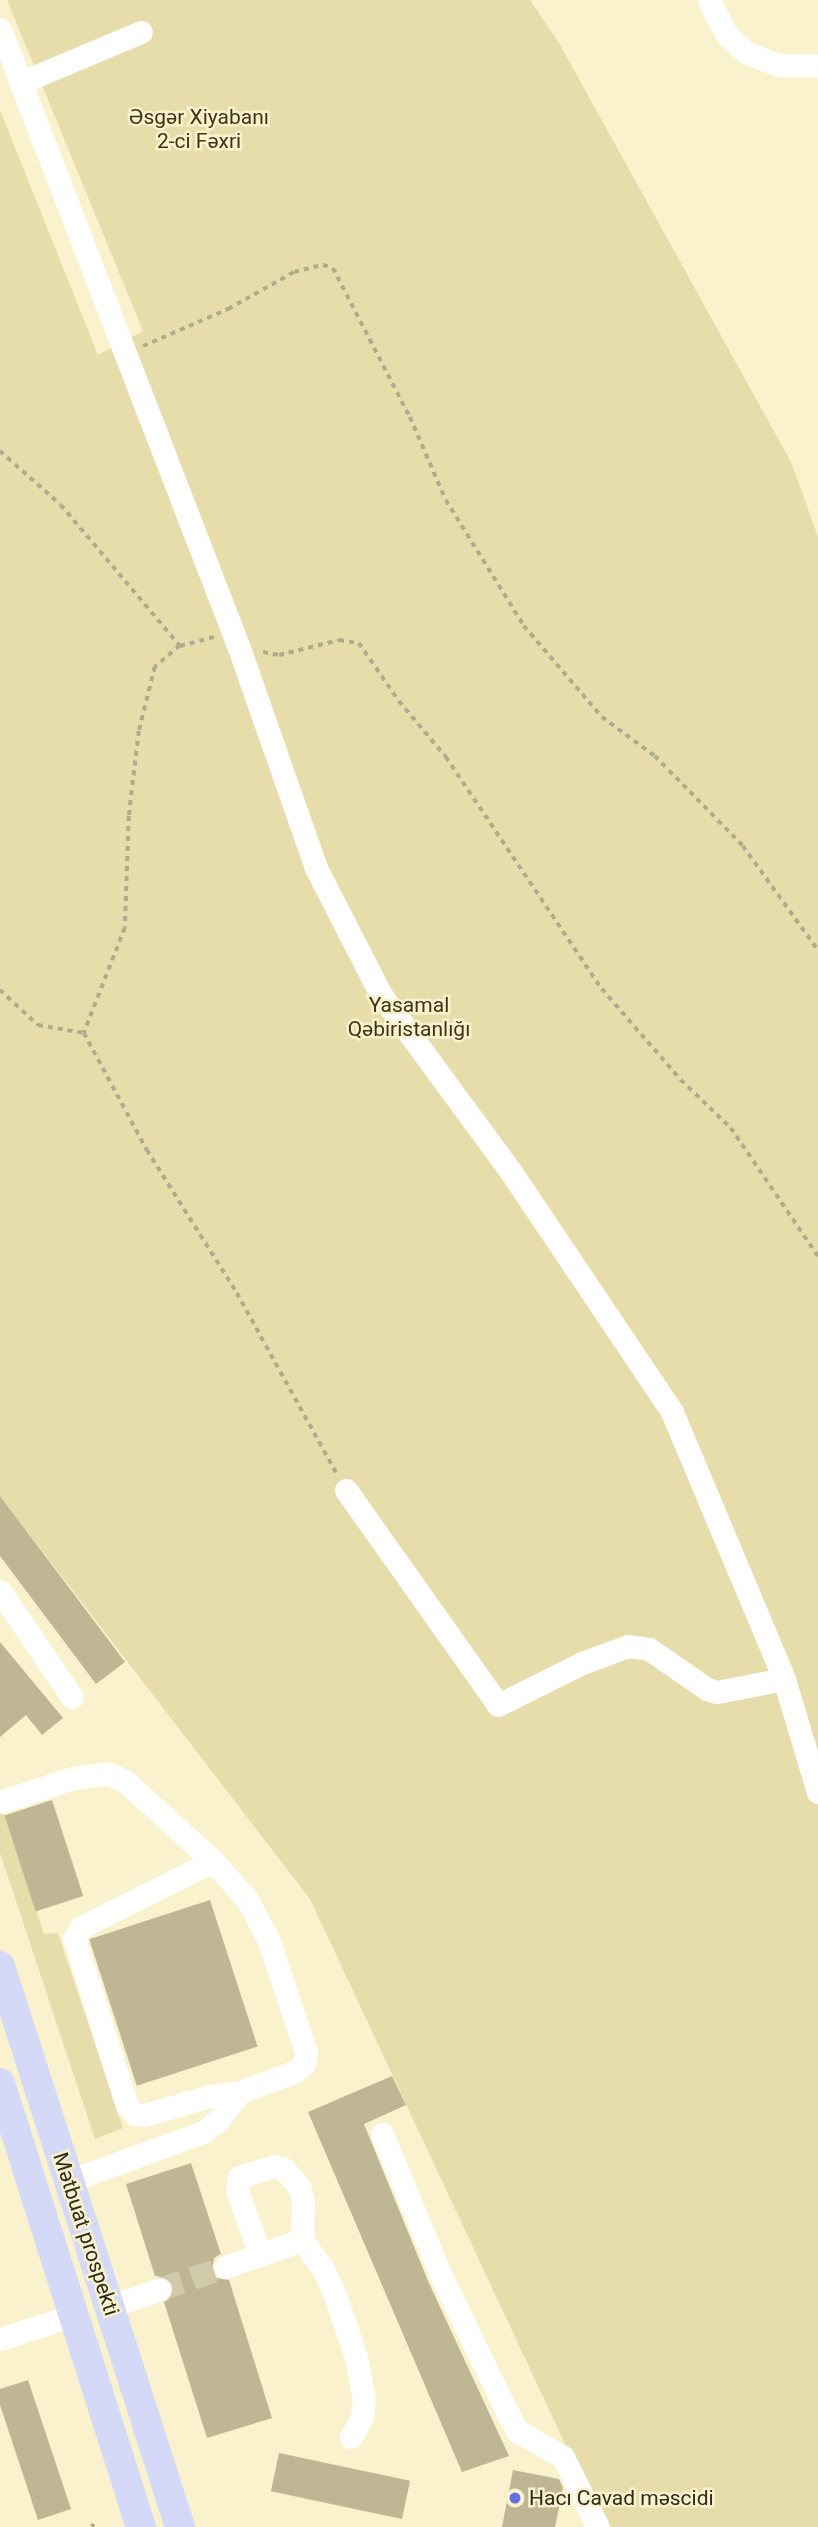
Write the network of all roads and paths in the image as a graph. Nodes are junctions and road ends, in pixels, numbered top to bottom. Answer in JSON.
{"nodes":[{"id":1,"x":709,"y":0,"type":"edge"},
{"id":2,"x":0,"y":29,"type":"edge"},
{"id":3,"x":141,"y":32,"type":"dead end"},
{"id":4,"x":818,"y":66,"type":"edge"},
{"id":5,"x":22,"y":82,"type":"junction"},
{"id":6,"x":125,"y":353,"type":"junction"},
{"id":7,"x":0,"y":451,"type":"edge"},
{"id":8,"x":236,"y":640,"type":"junction"},
{"id":9,"x":180,"y":646,"type":"junction"},
{"id":10,"x":818,"y":950,"type":"edge"},
{"id":11,"x":0,"y":990,"type":"edge"},
{"id":12,"x":84,"y":1033,"type":"junction"},
{"id":13,"x":818,"y":1256,"type":"edge"},
{"id":14,"x":346,"y":1490,"type":"joint"},
{"id":15,"x":0,"y":1591,"type":"edge"},
{"id":16,"x":784,"y":1679,"type":"junction"},
{"id":17,"x":72,"y":1697,"type":"dead end"},
{"id":18,"x":818,"y":1792,"type":"edge"},
{"id":19,"x":0,"y":1802,"type":"edge"},
{"id":20,"x":213,"y":1861,"type":"junction"},
{"id":21,"x":0,"y":1966,"type":"edge"},
{"id":22,"x":0,"y":2083,"type":"edge"},
{"id":23,"x":240,"y":2092,"type":"junction"},
{"id":24,"x":382,"y":2134,"type":"dead end"},
{"id":25,"x":69,"y":2181,"type":"junction"},
{"id":26,"x":302,"y":2240,"type":"junction"},
{"id":27,"x":260,"y":2255,"type":"junction"},
{"id":28,"x":225,"y":2267,"type":"tunnel mouth"},
{"id":29,"x":160,"y":2290,"type":"tunnel mouth"},
{"id":30,"x":109,"y":2307,"type":"junction"},
{"id":31,"x":74,"y":2315,"type":"junction"},
{"id":32,"x":0,"y":2339,"type":"edge"},
{"id":33,"x":351,"y":2437,"type":"dead end"},
{"id":34,"x":176,"y":2514,"type":"edge"},
{"id":35,"x":138,"y":2519,"type":"edge"},
{"id":36,"x":598,"y":2527,"type":"edge"}],
"edges":[{"from":1,"to":4,"type":"lane"},
{"from":2,"to":5,"type":"lane"},
{"from":3,"to":5,"type":"lane"},
{"from":5,"to":6,"type":"lane"},
{"from":6,"to":8,"type":"lane"},
{"from":6,"to":10,"type":"path"},
{"from":7,"to":9,"type":"path"},
{"from":8,"to":9,"type":"path"},
{"from":8,"to":13,"type":"path"},
{"from":8,"to":16,"type":"lane"},
{"from":9,"to":12,"type":"path"},
{"from":11,"to":12,"type":"path"},
{"from":12,"to":14,"type":"path"},
{"from":14,"to":16,"type":"lane"},
{"from":15,"to":17,"type":"lane"},
{"from":16,"to":18,"type":"lane"},
{"from":19,"to":20,"type":"lane"},
{"from":20,"to":23,"type":"lane"},
{"from":20,"to":23,"type":"lane"},
{"from":21,"to":25,"type":"main road","name":"Mətbuat prospekti"},
{"from":22,"to":31,"type":"main road","name":"Mətbuat prospekti"},
{"from":23,"to":25,"type":"lane"},
{"from":24,"to":36,"type":"lane"},
{"from":25,"to":30,"type":"main road","name":"Mətbuat prospekti"},
{"from":26,"to":27,"type":"lane"},
{"from":26,"to":27,"type":"lane"},
{"from":26,"to":33,"type":"lane"},
{"from":27,"to":28,"type":"lane"},
{"from":29,"to":30,"type":"lane"},
{"from":30,"to":34,"type":"main road","name":"Mətbuat prospekti"},
{"from":31,"to":32,"type":"lane"},
{"from":31,"to":35,"type":"main road","name":"Mətbuat prospekti"}]}
